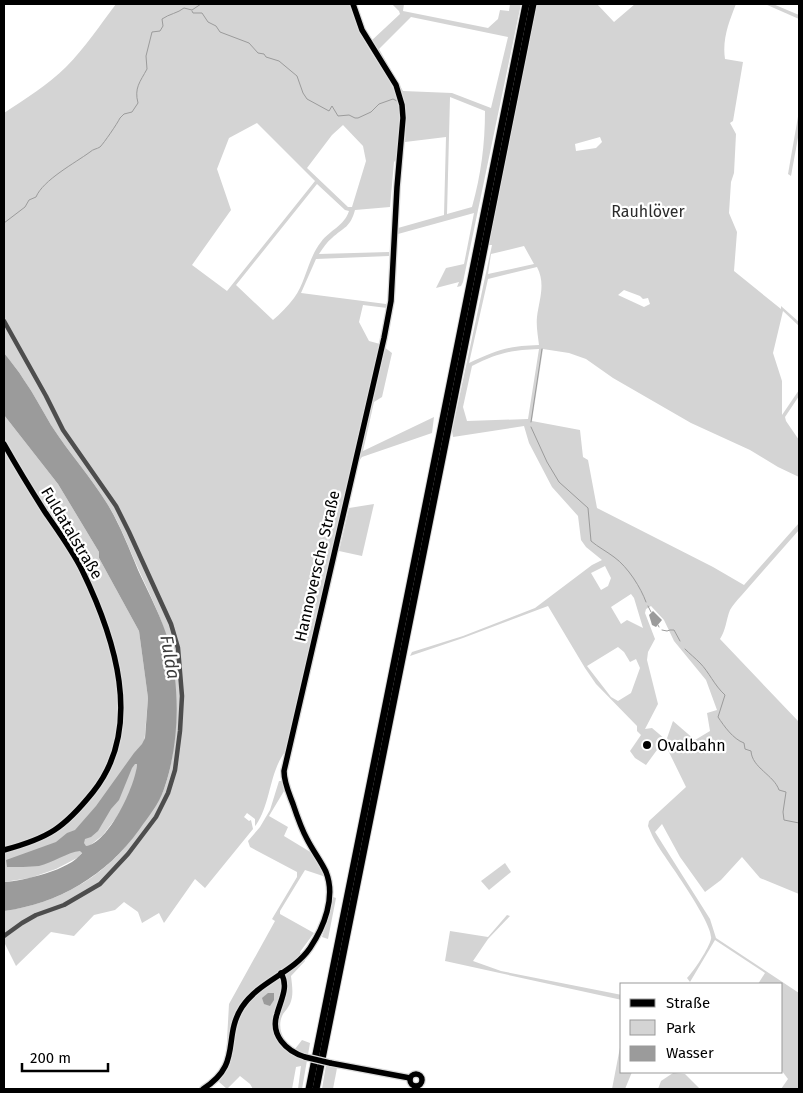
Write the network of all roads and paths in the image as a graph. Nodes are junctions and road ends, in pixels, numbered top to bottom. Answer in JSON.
{"nodes":[{"id":1,"x":353,"y":4,"type":"edge"},
{"id":2,"x":526,"y":4,"type":"edge"},
{"id":3,"x":533,"y":4,"type":"edge"},
{"id":4,"x":4,"y":321,"type":"edge"},
{"id":5,"x":4,"y":444,"type":"edge"},
{"id":6,"x":4,"y":850,"type":"edge"},
{"id":7,"x":4,"y":936,"type":"edge"},
{"id":8,"x":279,"y":974,"type":"junction"},
{"id":9,"x":264,"y":985,"type":"junction"},
{"id":10,"x":283,"y":988,"type":"junction"},
{"id":11,"x":410,"y":1078,"type":"junction"},
{"id":12,"x":414,"y":1087,"type":"edge"},
{"id":13,"x":203,"y":1089,"type":"edge"},
{"id":14,"x":309,"y":1089,"type":"edge"},
{"id":15,"x":316,"y":1089,"type":"edge"}],
"edges":[{"from":1,"to":8,"type":"main road","name":"Hannoversche Straße"},
{"from":2,"to":14,"type":"highway"},
{"from":3,"to":15,"type":"highway"},
{"from":4,"to":7,"type":"street"},
{"from":5,"to":6,"type":"main road","name":"Fuldatalstraße"},
{"from":8,"to":9,"type":"main road","name":"Hannoversche Straße"},
{"from":8,"to":10,"type":"main road"},
{"from":9,"to":10,"type":"main road"},
{"from":9,"to":13,"type":"main road","name":"Hannoversche Straße"},
{"from":10,"to":11,"type":"main road","bridge":true},
{"from":11,"to":12,"type":"main road"},
{"from":11,"to":12,"type":"main road"}]}
